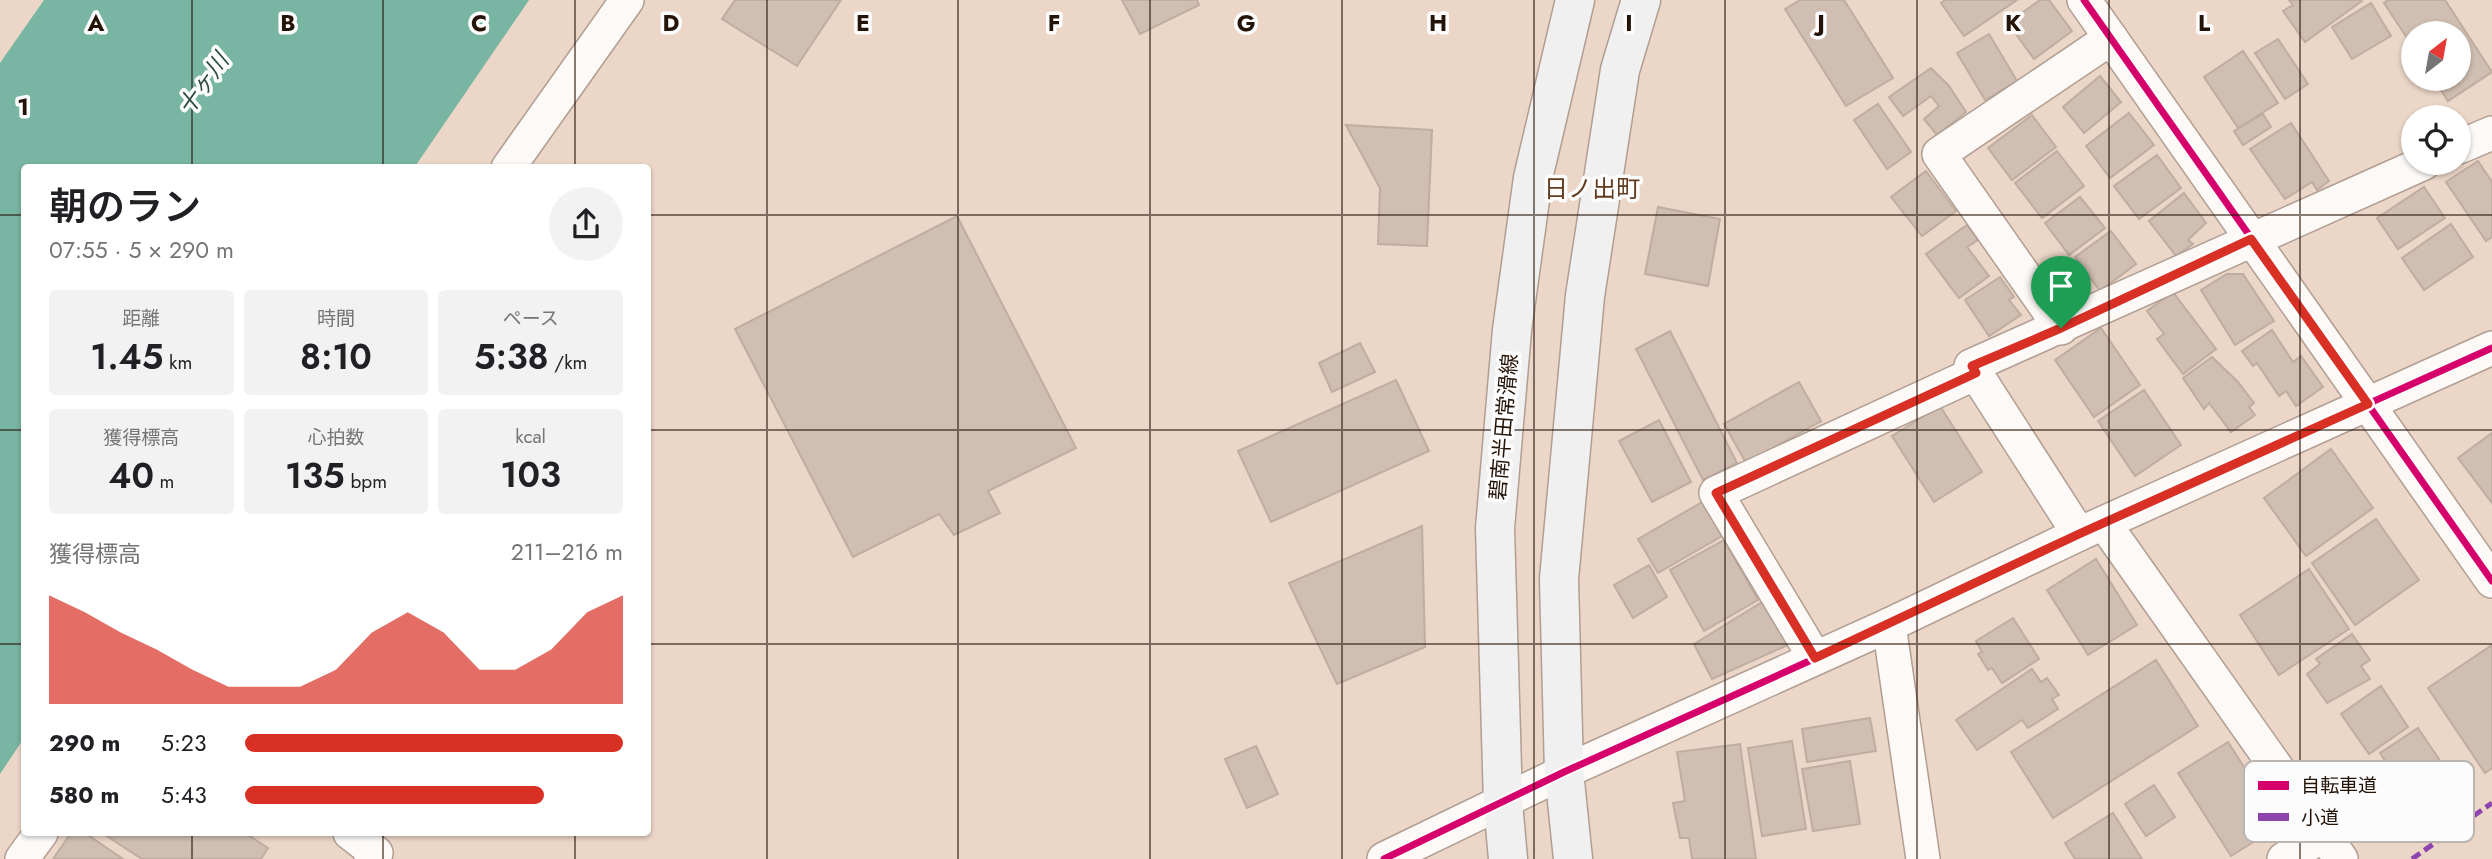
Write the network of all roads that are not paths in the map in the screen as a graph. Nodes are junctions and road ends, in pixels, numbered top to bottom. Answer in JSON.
{"nodes":[{"id":1,"x":626,"y":0,"type":"edge"},
{"id":2,"x":1575,"y":0,"type":"edge"},
{"id":3,"x":1640,"y":0,"type":"edge"},
{"id":4,"x":2084,"y":0,"type":"edge"},
{"id":5,"x":2111,"y":38,"type":"junction"},
{"id":6,"x":2492,"y":133,"type":"edge"},
{"id":7,"x":2471,"y":142,"type":"edge"},
{"id":8,"x":511,"y":164,"type":"edge"},
{"id":9,"x":2401,"y":173,"type":"edge"},
{"id":10,"x":2251,"y":239,"type":"junction"},
{"id":11,"x":2061,"y":328,"type":"junction"},
{"id":12,"x":2492,"y":348,"type":"edge"},
{"id":13,"x":1976,"y":373,"type":"junction"},
{"id":14,"x":2368,"y":404,"type":"junction"},
{"id":15,"x":2092,"y":529,"type":"junction"},
{"id":16,"x":2492,"y":581,"type":"edge"},
{"id":17,"x":1889,"y":625,"type":"junction"},
{"id":18,"x":1815,"y":658,"type":"junction"},
{"id":19,"x":2267,"y":761,"type":"edge"},
{"id":20,"x":1564,"y":772,"type":"junction"},
{"id":21,"x":1503,"y":803,"type":"junction"},
{"id":22,"x":39,"y":836,"type":"edge"},
{"id":23,"x":354,"y":836,"type":"edge"},
{"id":24,"x":2332,"y":847,"type":"edge"},
{"id":25,"x":22,"y":859,"type":"edge"},
{"id":26,"x":372,"y":859,"type":"edge"},
{"id":27,"x":1384,"y":859,"type":"edge"},
{"id":28,"x":1508,"y":859,"type":"edge"},
{"id":29,"x":1573,"y":859,"type":"edge"},
{"id":30,"x":1923,"y":859,"type":"edge"},
{"id":31,"x":2284,"y":859,"type":"edge"}],
"edges":[{"from":1,"to":8,"type":"street"},
{"from":2,"to":21,"type":"main road","name":"碧南半田常滑線"},
{"from":3,"to":20,"type":"main road"},
{"from":4,"to":5,"type":"street"},
{"from":5,"to":10,"type":"street"},
{"from":5,"to":11,"type":"street"},
{"from":6,"to":7,"type":"street"},
{"from":9,"to":10,"type":"street"},
{"from":10,"to":11,"type":"street"},
{"from":10,"to":14,"type":"street"},
{"from":11,"to":13,"type":"street"},
{"from":12,"to":14,"type":"street"},
{"from":13,"to":15,"type":"street"},
{"from":13,"to":18,"type":"street"},
{"from":14,"to":15,"type":"street"},
{"from":14,"to":16,"type":"street"},
{"from":15,"to":17,"type":"street"},
{"from":15,"to":19,"type":"street"},
{"from":17,"to":18,"type":"street"},
{"from":17,"to":30,"type":"street"},
{"from":18,"to":20,"type":"street"},
{"from":20,"to":21,"type":"street"},
{"from":20,"to":29,"type":"main road"},
{"from":21,"to":27,"type":"street"},
{"from":21,"to":28,"type":"main road","name":"碧南半田常滑線"},
{"from":22,"to":25,"type":"street"},
{"from":23,"to":26,"type":"street"},
{"from":24,"to":31,"type":"street"}]}
